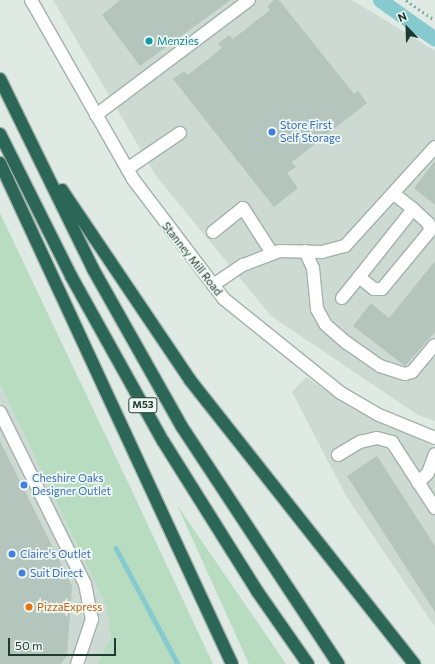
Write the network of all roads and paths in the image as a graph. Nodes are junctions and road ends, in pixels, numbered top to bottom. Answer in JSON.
{"nodes":[{"id":1,"x":31,"y":0,"type":"edge"},
{"id":2,"x":249,"y":0,"type":"edge"},
{"id":3,"x":406,"y":0,"type":"edge"},
{"id":4,"x":435,"y":20,"type":"edge"},
{"id":5,"x":0,"y":79,"type":"edge"},
{"id":6,"x":96,"y":115,"type":"junction"},
{"id":7,"x":180,"y":133,"type":"dead end"},
{"id":8,"x":0,"y":134,"type":"edge"},
{"id":9,"x":34,"y":147,"type":"junction"},
{"id":10,"x":435,"y":147,"type":"edge"},
{"id":11,"x":0,"y":163,"type":"edge"},
{"id":12,"x":127,"y":170,"type":"junction"},
{"id":13,"x":394,"y":194,"type":"junction"},
{"id":14,"x":413,"y":209,"type":"junction"},
{"id":15,"x":213,"y":232,"type":"dead end"},
{"id":16,"x":305,"y":251,"type":"junction"},
{"id":17,"x":272,"y":253,"type":"junction"},
{"id":18,"x":359,"y":277,"type":"junction"},
{"id":19,"x":213,"y":285,"type":"junction"},
{"id":20,"x":342,"y":298,"type":"dead end"},
{"id":21,"x":435,"y":346,"type":"edge"},
{"id":22,"x":0,"y":412,"type":"edge"},
{"id":23,"x":435,"y":438,"type":"edge"},
{"id":24,"x":435,"y":454,"type":"edge"},
{"id":25,"x":338,"y":455,"type":"dead end"},
{"id":26,"x":418,"y":483,"type":"junction"},
{"id":27,"x":435,"y":508,"type":"edge"},
{"id":28,"x":77,"y":664,"type":"edge"},
{"id":29,"x":232,"y":664,"type":"edge"},
{"id":30,"x":308,"y":664,"type":"edge"},
{"id":31,"x":338,"y":664,"type":"edge"},
{"id":32,"x":414,"y":664,"type":"edge"}],
"edges":[{"from":1,"to":6,"type":"street","name":"Stanney Mill Road"},
{"from":2,"to":6,"type":"street"},
{"from":3,"to":4,"type":"path"},
{"from":5,"to":9,"type":"highway","number":"M53"},
{"from":6,"to":12,"type":"street","name":"Stanney Mill Road"},
{"from":7,"to":12,"type":"street"},
{"from":8,"to":30,"type":"highway","number":"M53"},
{"from":9,"to":31,"type":"highway","number":"M53"},
{"from":9,"to":32,"type":"highway"},
{"from":10,"to":13,"type":"street"},
{"from":11,"to":29,"type":"highway"},
{"from":12,"to":19,"type":"street","name":"Stanney Mill Road"},
{"from":13,"to":14,"type":"street"},
{"from":13,"to":16,"type":"street"},
{"from":14,"to":18,"type":"street"},
{"from":14,"to":18,"type":"street"},
{"from":15,"to":17,"type":"street"},
{"from":16,"to":17,"type":"street"},
{"from":16,"to":21,"type":"street"},
{"from":17,"to":19,"type":"street"},
{"from":18,"to":20,"type":"street"},
{"from":19,"to":23,"type":"street","name":"Stanney Mill Road"},
{"from":22,"to":28,"type":"street"},
{"from":24,"to":26,"type":"street"},
{"from":25,"to":26,"type":"street"},
{"from":26,"to":27,"type":"street"}]}
